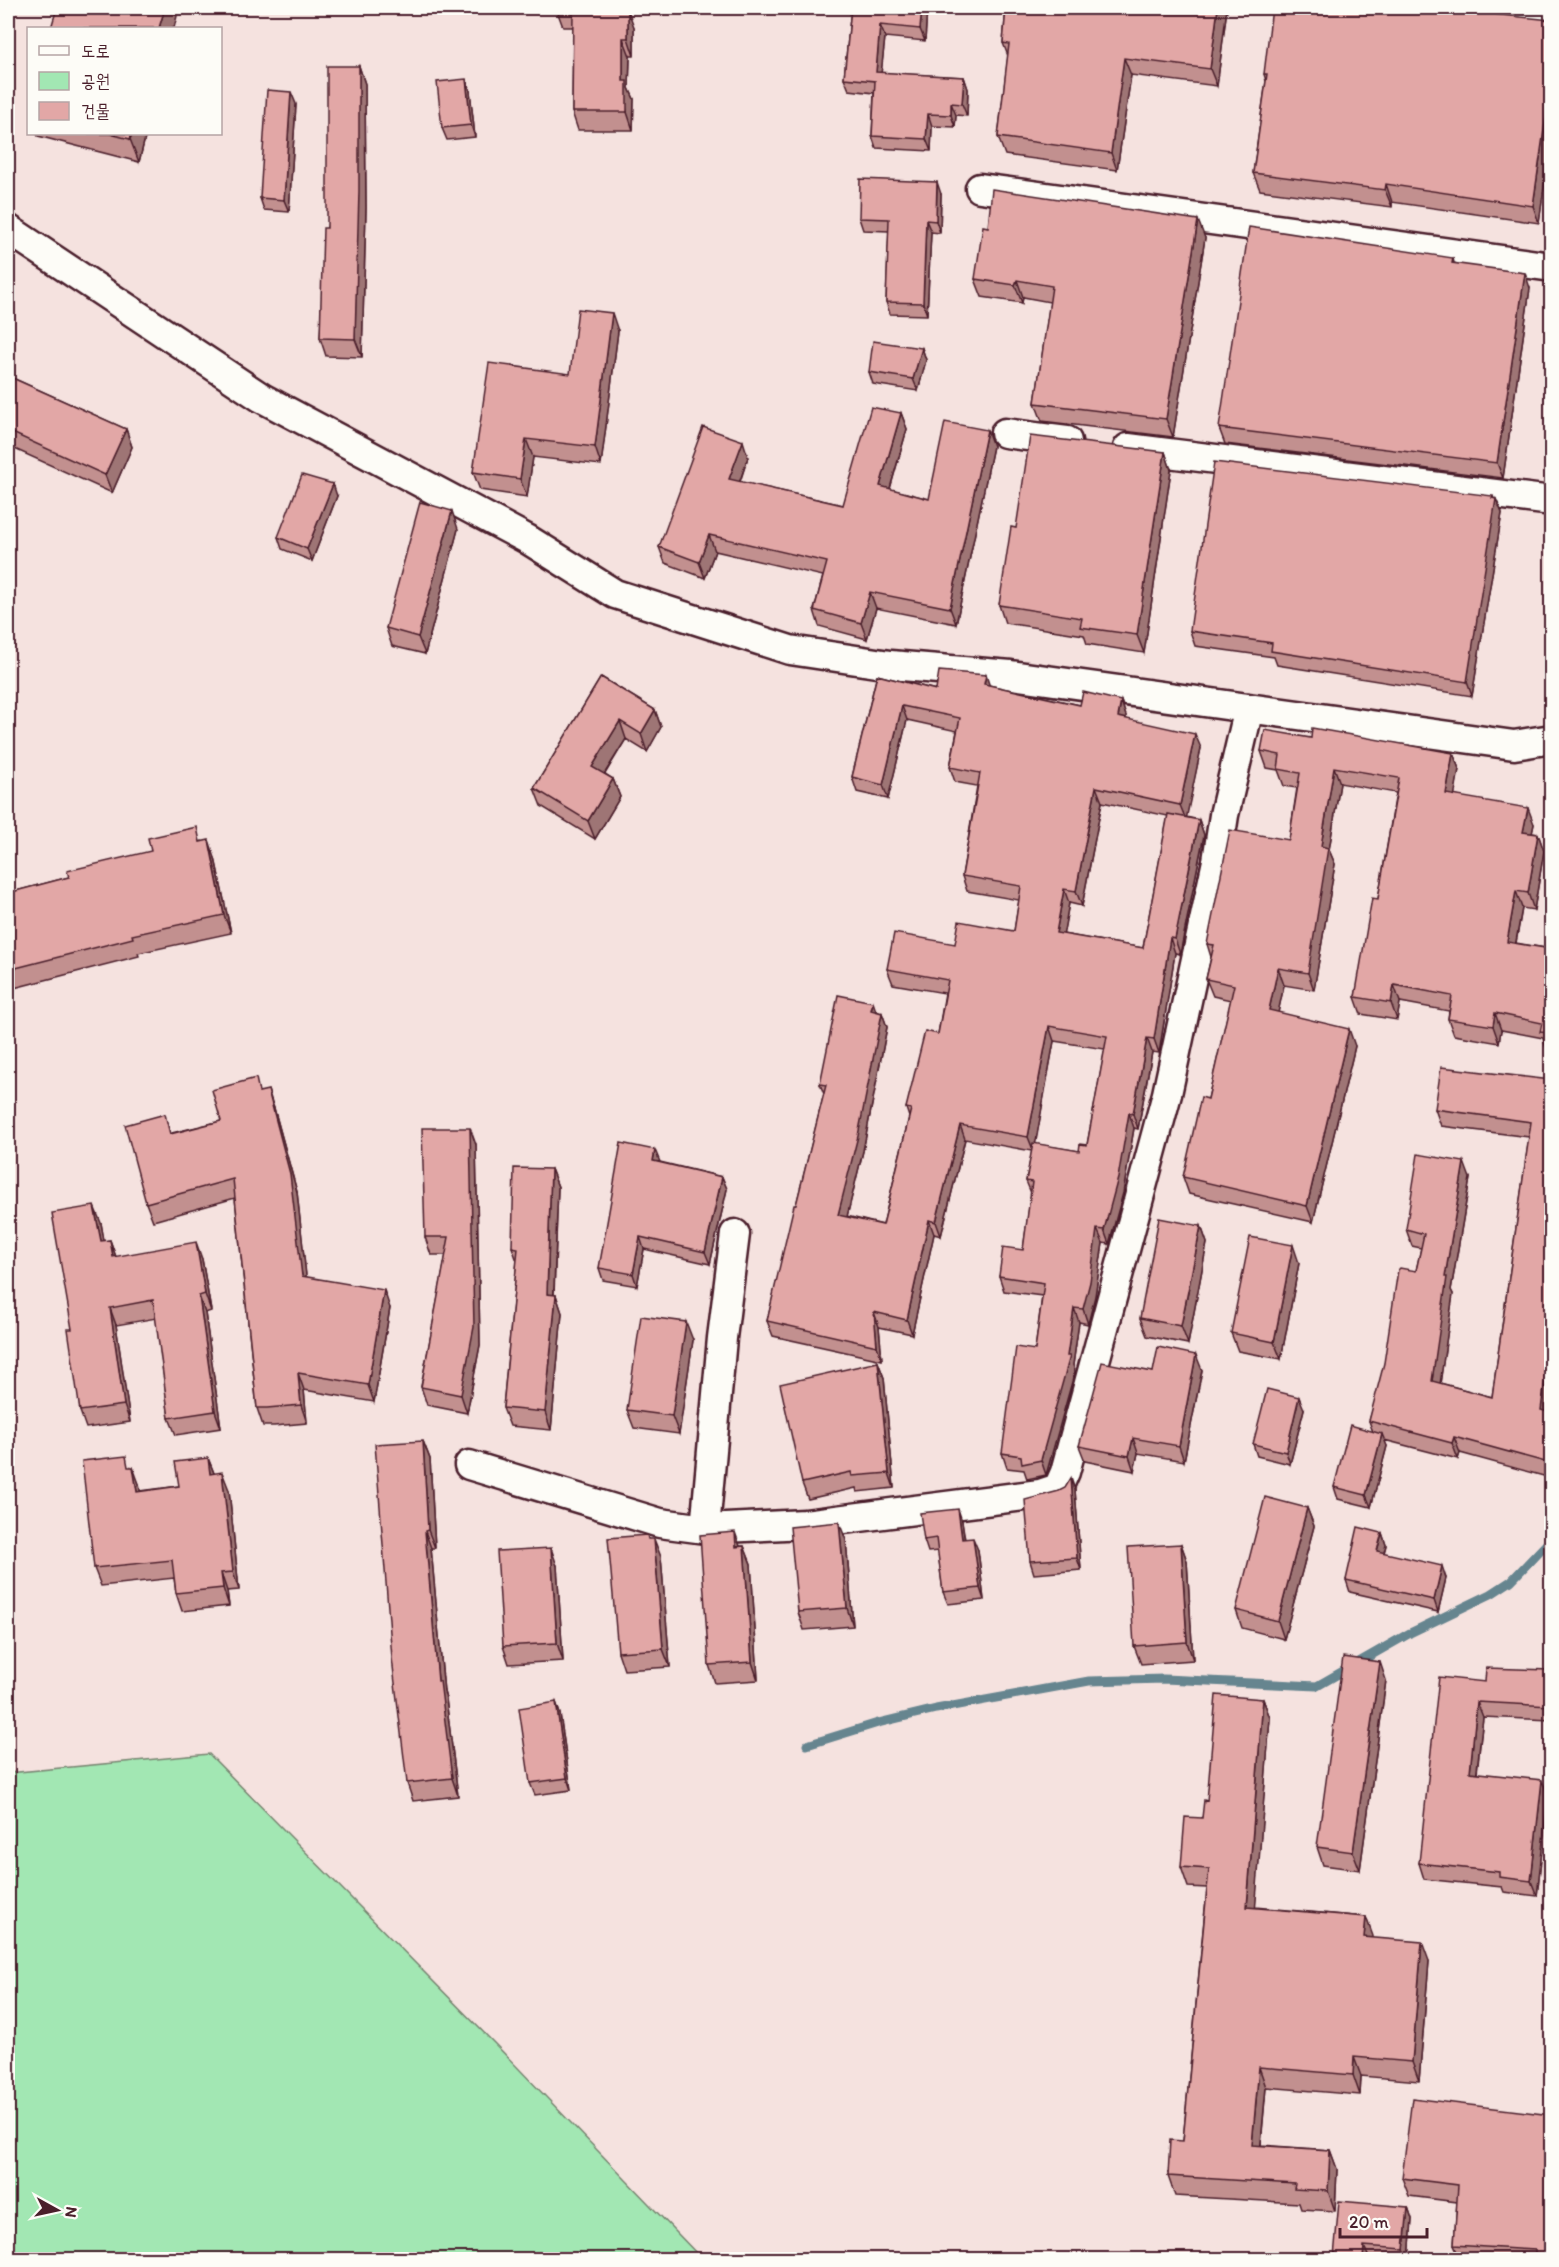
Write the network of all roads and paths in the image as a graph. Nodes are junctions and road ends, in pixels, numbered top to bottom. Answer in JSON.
{"nodes":[{"id":1,"x":1434,"y":8,"type":"edge"},
{"id":2,"x":1551,"y":20,"type":"edge"},
{"id":3,"x":980,"y":188,"type":"dead end"},
{"id":4,"x":8,"y":229,"type":"edge"},
{"id":5,"x":1551,"y":267,"type":"edge"},
{"id":6,"x":1005,"y":433,"type":"dead end"},
{"id":7,"x":1551,"y":501,"type":"edge"},
{"id":8,"x":1249,"y":708,"type":"junction"},
{"id":9,"x":1551,"y":739,"type":"edge"},
{"id":10,"x":735,"y":1234,"type":"dead end"},
{"id":11,"x":469,"y":1465,"type":"dead end"},
{"id":12,"x":705,"y":1529,"type":"junction"}],
"edges":[{"from":1,"to":2,"type":"street"},
{"from":3,"to":5,"type":"street"},
{"from":4,"to":8,"type":"street"},
{"from":6,"to":7,"type":"street"},
{"from":8,"to":9,"type":"street"},
{"from":8,"to":12,"type":"street"},
{"from":10,"to":12,"type":"street"},
{"from":11,"to":12,"type":"street"}]}
